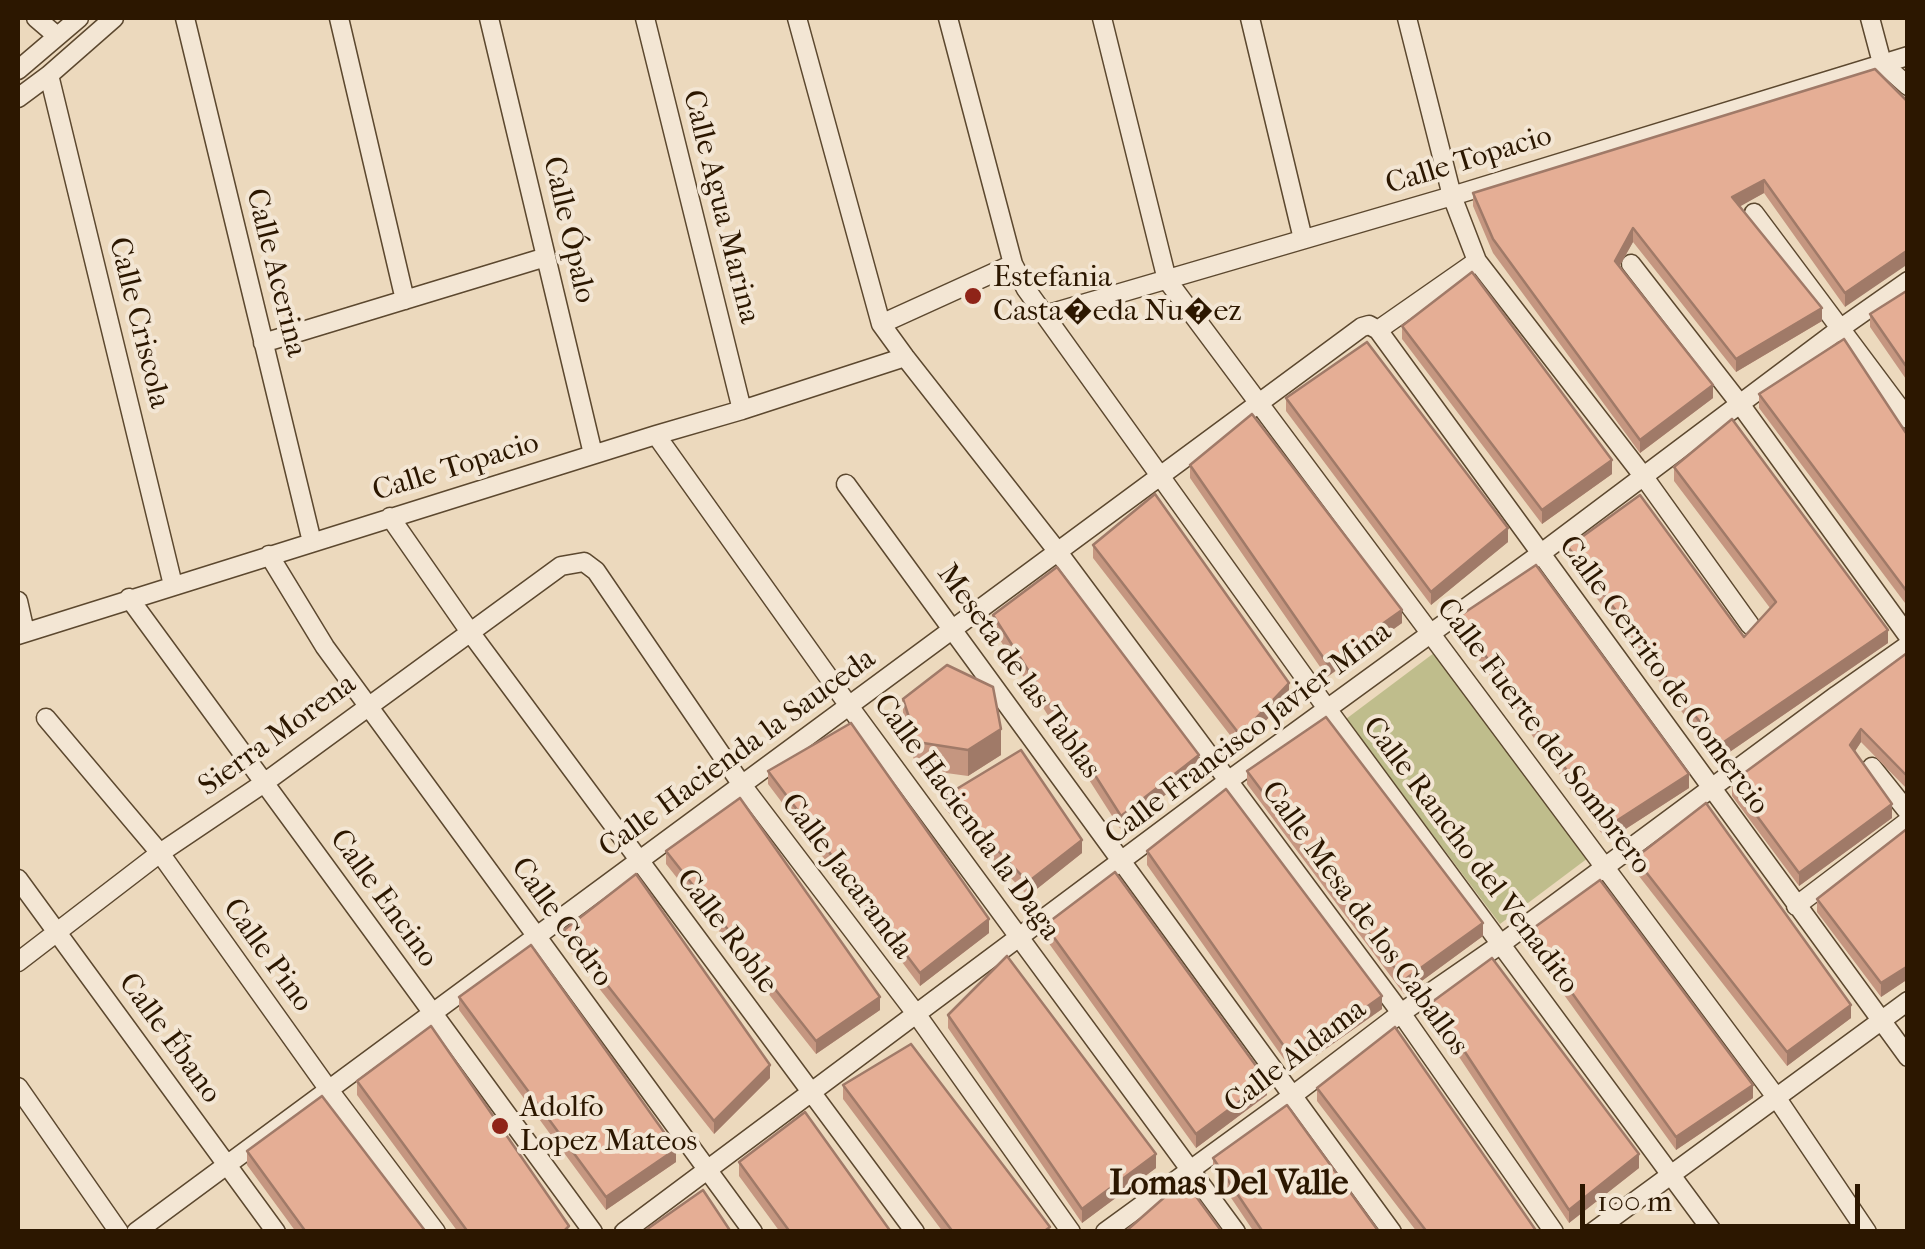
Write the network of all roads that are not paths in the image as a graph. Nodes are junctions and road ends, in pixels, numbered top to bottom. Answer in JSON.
{"nodes":[{"id":1,"x":36,"y":18,"type":"edge"},
{"id":2,"x":79,"y":18,"type":"edge"},
{"id":3,"x":114,"y":18,"type":"edge"},
{"id":4,"x":185,"y":18,"type":"edge"},
{"id":5,"x":339,"y":18,"type":"edge"},
{"id":6,"x":489,"y":18,"type":"edge"},
{"id":7,"x":646,"y":18,"type":"edge"},
{"id":8,"x":796,"y":18,"type":"edge"},
{"id":9,"x":948,"y":18,"type":"edge"},
{"id":10,"x":1102,"y":18,"type":"edge"},
{"id":11,"x":1250,"y":18,"type":"edge"},
{"id":12,"x":1407,"y":18,"type":"edge"},
{"id":13,"x":1870,"y":18,"type":"edge"},
{"id":14,"x":57,"y":36,"type":"junction"},
{"id":15,"x":1908,"y":56,"type":"edge"},
{"id":16,"x":1882,"y":62,"type":"junction"},
{"id":17,"x":18,"y":70,"type":"edge"},
{"id":18,"x":49,"y":74,"type":"junction"},
{"id":19,"x":1908,"y":86,"type":"edge"},
{"id":20,"x":18,"y":98,"type":"edge"},
{"id":21,"x":1452,"y":196,"type":"junction"},
{"id":22,"x":1754,"y":214,"type":"dead end"},
{"id":23,"x":1303,"y":239,"type":"junction"},
{"id":24,"x":546,"y":256,"type":"junction"},
{"id":25,"x":1476,"y":261,"type":"junction"},
{"id":26,"x":1014,"y":264,"type":"junction"},
{"id":27,"x":1631,"y":264,"type":"dead end"},
{"id":28,"x":1167,"y":280,"type":"junction"},
{"id":29,"x":1908,"y":281,"type":"edge"},
{"id":30,"x":405,"y":300,"type":"junction"},
{"id":31,"x":1045,"y":315,"type":"junction"},
{"id":32,"x":881,"y":324,"type":"junction"},
{"id":33,"x":1841,"y":328,"type":"junction"},
{"id":34,"x":1377,"y":329,"type":"junction"},
{"id":35,"x":264,"y":343,"type":"junction"},
{"id":36,"x":904,"y":358,"type":"junction"},
{"id":37,"x":1260,"y":404,"type":"junction"},
{"id":38,"x":1740,"y":404,"type":"junction"},
{"id":39,"x":742,"y":410,"type":"junction"},
{"id":40,"x":1908,"y":419,"type":"edge"},
{"id":41,"x":656,"y":435,"type":"junction"},
{"id":42,"x":594,"y":454,"type":"junction"},
{"id":43,"x":1162,"y":476,"type":"junction"},
{"id":44,"x":1644,"y":478,"type":"junction"},
{"id":45,"x":846,"y":484,"type":"dead end"},
{"id":46,"x":390,"y":518,"type":"junction"},
{"id":47,"x":312,"y":542,"type":"junction"},
{"id":48,"x":1058,"y":552,"type":"junction"},
{"id":49,"x":1540,"y":554,"type":"junction"},
{"id":50,"x":269,"y":555,"type":"junction"},
{"id":51,"x":575,"y":562,"type":"joint"},
{"id":52,"x":173,"y":585,"type":"junction"},
{"id":53,"x":129,"y":598,"type":"junction"},
{"id":54,"x":18,"y":601,"type":"edge"},
{"id":55,"x":1750,"y":626,"type":"edge"},
{"id":56,"x":954,"y":629,"type":"junction"},
{"id":57,"x":470,"y":632,"type":"junction"},
{"id":58,"x":21,"y":633,"type":"edge"},
{"id":59,"x":1431,"y":633,"type":"junction"},
{"id":60,"x":1908,"y":636,"type":"edge"},
{"id":61,"x":1908,"y":646,"type":"edge"},
{"id":62,"x":368,"y":706,"type":"junction"},
{"id":63,"x":849,"y":706,"type":"junction"},
{"id":64,"x":1328,"y":710,"type":"junction"},
{"id":65,"x":46,"y":718,"type":"dead end"},
{"id":66,"x":1872,"y":767,"type":"dead end"},
{"id":67,"x":1228,"y":781,"type":"junction"},
{"id":68,"x":264,"y":783,"type":"junction"},
{"id":69,"x":742,"y":785,"type":"junction"},
{"id":70,"x":1712,"y":789,"type":"junction"},
{"id":71,"x":1908,"y":812,"type":"edge"},
{"id":72,"x":1908,"y":821,"type":"edge"},
{"id":73,"x":160,"y":853,"type":"junction"},
{"id":74,"x":639,"y":861,"type":"junction"},
{"id":75,"x":1122,"y":862,"type":"junction"},
{"id":76,"x":1606,"y":867,"type":"junction"},
{"id":77,"x":18,"y":880,"type":"edge"},
{"id":78,"x":1796,"y":906,"type":"junction"},
{"id":79,"x":58,"y":933,"type":"junction"},
{"id":80,"x":537,"y":936,"type":"junction"},
{"id":81,"x":1020,"y":938,"type":"junction"},
{"id":82,"x":1501,"y":944,"type":"junction"},
{"id":83,"x":18,"y":962,"type":"edge"},
{"id":84,"x":1908,"y":1001,"type":"edge"},
{"id":85,"x":433,"y":1013,"type":"junction"},
{"id":86,"x":1401,"y":1013,"type":"junction"},
{"id":87,"x":917,"y":1014,"type":"junction"},
{"id":88,"x":1880,"y":1021,"type":"junction"},
{"id":89,"x":1908,"y":1057,"type":"edge"},
{"id":90,"x":18,"y":1087,"type":"edge"},
{"id":91,"x":328,"y":1090,"type":"junction"},
{"id":92,"x":811,"y":1092,"type":"junction"},
{"id":93,"x":1292,"y":1096,"type":"junction"},
{"id":94,"x":1776,"y":1098,"type":"junction"},
{"id":95,"x":226,"y":1166,"type":"junction"},
{"id":96,"x":708,"y":1169,"type":"junction"},
{"id":97,"x":1190,"y":1170,"type":"junction"},
{"id":98,"x":1671,"y":1174,"type":"junction"},
{"id":99,"x":119,"y":1232,"type":"edge"},
{"id":100,"x":136,"y":1232,"type":"edge"},
{"id":101,"x":276,"y":1232,"type":"edge"},
{"id":102,"x":436,"y":1232,"type":"edge"},
{"id":103,"x":593,"y":1232,"type":"edge"},
{"id":104,"x":624,"y":1232,"type":"edge"},
{"id":105,"x":754,"y":1232,"type":"edge"},
{"id":106,"x":915,"y":1232,"type":"edge"},
{"id":107,"x":1071,"y":1232,"type":"edge"},
{"id":108,"x":1105,"y":1232,"type":"edge"},
{"id":109,"x":1236,"y":1232,"type":"edge"},
{"id":110,"x":1392,"y":1232,"type":"edge"},
{"id":111,"x":1554,"y":1232,"type":"edge"},
{"id":112,"x":1593,"y":1232,"type":"edge"},
{"id":113,"x":1714,"y":1232,"type":"edge"},
{"id":114,"x":1867,"y":1232,"type":"edge"}],
"edges":[{"from":1,"to":14,"type":"street"},
{"from":2,"to":14,"type":"street"},
{"from":3,"to":18,"type":"street"},
{"from":4,"to":35,"type":"street","name":"Calle Acerina"},
{"from":5,"to":30,"type":"street"},
{"from":6,"to":24,"type":"street","name":"Calle Ópalo"},
{"from":7,"to":39,"type":"street","name":"Calle Agua Marina"},
{"from":8,"to":32,"type":"street","name":"Calle Mesa de los Caballos"},
{"from":9,"to":26,"type":"street","name":"Calle Rancho del Venadito"},
{"from":10,"to":28,"type":"street"},
{"from":11,"to":23,"type":"street"},
{"from":12,"to":21,"type":"street"},
{"from":13,"to":16,"type":"street"},
{"from":14,"to":17,"type":"street"},
{"from":15,"to":16,"type":"street","name":"Calle Topacio"},
{"from":16,"to":19,"type":"street"},
{"from":16,"to":21,"type":"street","name":"Calle Topacio"},
{"from":18,"to":20,"type":"street"},
{"from":18,"to":52,"type":"street","name":"Calle Criscola"},
{"from":21,"to":23,"type":"street","name":"Calle Topacio"},
{"from":21,"to":25,"type":"street"},
{"from":22,"to":33,"type":"street"},
{"from":23,"to":28,"type":"street","name":"Calle Topacio"},
{"from":24,"to":30,"type":"street"},
{"from":24,"to":42,"type":"street","name":"Calle Ópalo"},
{"from":25,"to":34,"type":"street","name":"Calle Hacienda la Sauceda"},
{"from":25,"to":44,"type":"street"},
{"from":26,"to":31,"type":"street","name":"Calle Rancho del Venadito"},
{"from":26,"to":32,"type":"street"},
{"from":27,"to":38,"type":"street"},
{"from":28,"to":31,"type":"street","name":"Calle Topacio"},
{"from":28,"to":37,"type":"street","name":"Calle Fuerte del Sombrero"},
{"from":29,"to":33,"type":"street","name":"Calle Francisco Javier Mina"},
{"from":30,"to":35,"type":"street"},
{"from":31,"to":43,"type":"street","name":"Calle Rancho del Venadito"},
{"from":32,"to":36,"type":"street","name":"Calle Mesa de los Caballos"},
{"from":33,"to":38,"type":"street","name":"Calle Francisco Javier Mina"},
{"from":33,"to":40,"type":"street"},
{"from":34,"to":37,"type":"street","name":"Calle Hacienda la Sauceda"},
{"from":34,"to":49,"type":"street","name":"Calle Cerrito de Comercio"},
{"from":35,"to":47,"type":"street","name":"Calle Acerina"},
{"from":36,"to":39,"type":"street","name":"Calle Topacio"},
{"from":36,"to":48,"type":"street","name":"Calle Mesa de los Caballos"},
{"from":37,"to":43,"type":"street","name":"Calle Hacienda la Sauceda"},
{"from":37,"to":59,"type":"street","name":"Calle Fuerte del Sombrero"},
{"from":38,"to":44,"type":"street","name":"Calle Francisco Javier Mina"},
{"from":38,"to":60,"type":"street"},
{"from":39,"to":41,"type":"street","name":"Calle Topacio"},
{"from":41,"to":42,"type":"street","name":"Calle Topacio"},
{"from":41,"to":63,"type":"street","name":"Calle Hacienda la Daga"},
{"from":42,"to":46,"type":"street","name":"Calle Topacio"},
{"from":43,"to":48,"type":"street","name":"Calle Hacienda la Sauceda"},
{"from":43,"to":64,"type":"street","name":"Calle Rancho del Venadito"},
{"from":44,"to":49,"type":"street","name":"Calle Francisco Javier Mina"},
{"from":44,"to":55,"type":"street"},
{"from":45,"to":56,"type":"street","name":"Meseta de las Tablas"},
{"from":46,"to":47,"type":"street","name":"Calle Topacio"},
{"from":46,"to":57,"type":"street","name":"Calle Roble"},
{"from":47,"to":50,"type":"street","name":"Calle Topacio"},
{"from":48,"to":56,"type":"street","name":"Calle Hacienda la Sauceda"},
{"from":48,"to":67,"type":"street","name":"Calle Mesa de los Caballos"},
{"from":49,"to":59,"type":"street","name":"Calle Francisco Javier Mina"},
{"from":49,"to":70,"type":"street","name":"Calle Cerrito de Comercio"},
{"from":50,"to":52,"type":"street","name":"Calle Topacio"},
{"from":50,"to":62,"type":"street","name":"Calle Cedro"},
{"from":51,"to":57,"type":"street","name":"Sierra Morena"},
{"from":51,"to":69,"type":"street","name":"Calle Jacaranda"},
{"from":52,"to":53,"type":"street","name":"Calle Topacio"},
{"from":53,"to":58,"type":"street","name":"Calle Topacio"},
{"from":53,"to":68,"type":"street","name":"Calle Encino"},
{"from":54,"to":58,"type":"street"},
{"from":56,"to":63,"type":"street","name":"Calle Hacienda la Sauceda"},
{"from":56,"to":75,"type":"street","name":"Meseta de las Tablas"},
{"from":57,"to":62,"type":"street","name":"Sierra Morena"},
{"from":57,"to":74,"type":"street","name":"Calle Roble"},
{"from":59,"to":64,"type":"street","name":"Calle Francisco Javier Mina"},
{"from":59,"to":76,"type":"street","name":"Calle Fuerte del Sombrero"},
{"from":61,"to":70,"type":"street","name":"Calle Aldama"},
{"from":62,"to":68,"type":"street","name":"Sierra Morena"},
{"from":62,"to":80,"type":"street","name":"Calle Cedro"},
{"from":63,"to":69,"type":"street","name":"Calle Hacienda la Sauceda"},
{"from":63,"to":81,"type":"street","name":"Calle Hacienda la Daga"},
{"from":64,"to":67,"type":"street","name":"Calle Francisco Javier Mina"},
{"from":64,"to":82,"type":"street","name":"Calle Rancho del Venadito"},
{"from":65,"to":73,"type":"street","name":"Calle Pino"},
{"from":66,"to":71,"type":"street"},
{"from":67,"to":75,"type":"street","name":"Calle Francisco Javier Mina"},
{"from":67,"to":86,"type":"street","name":"Calle Mesa de los Caballos"},
{"from":68,"to":73,"type":"street","name":"Sierra Morena"},
{"from":68,"to":85,"type":"street","name":"Calle Encino"},
{"from":69,"to":74,"type":"street","name":"Calle Hacienda la Sauceda"},
{"from":69,"to":87,"type":"street","name":"Calle Jacaranda"},
{"from":70,"to":76,"type":"street","name":"Calle Aldama"},
{"from":70,"to":78,"type":"street","name":"Calle Cerrito de Comercio"},
{"from":72,"to":78,"type":"street"},
{"from":73,"to":79,"type":"street","name":"Sierra Morena"},
{"from":73,"to":91,"type":"street","name":"Calle Pino"},
{"from":74,"to":80,"type":"street","name":"Calle Hacienda la Sauceda"},
{"from":74,"to":92,"type":"street","name":"Calle Roble"},
{"from":75,"to":81,"type":"street","name":"Calle Francisco Javier Mina"},
{"from":75,"to":93,"type":"street","name":"Meseta de las Tablas"},
{"from":76,"to":82,"type":"street","name":"Calle Aldama"},
{"from":76,"to":94,"type":"street","name":"Calle Fuerte del Sombrero"},
{"from":77,"to":79,"type":"street","name":"Calle Ébano"},
{"from":78,"to":88,"type":"street","name":"Calle Cerrito de Comercio"},
{"from":79,"to":83,"type":"street","name":"Sierra Morena"},
{"from":79,"to":95,"type":"street","name":"Calle Ébano"},
{"from":80,"to":85,"type":"street","name":"Calle Hacienda la Sauceda"},
{"from":80,"to":96,"type":"street","name":"Calle Cedro"},
{"from":81,"to":87,"type":"street","name":"Calle Francisco Javier Mina"},
{"from":81,"to":97,"type":"street","name":"Calle Hacienda la Daga"},
{"from":82,"to":86,"type":"street","name":"Calle Aldama"},
{"from":82,"to":98,"type":"street","name":"Calle Rancho del Venadito"},
{"from":84,"to":88,"type":"street"},
{"from":85,"to":91,"type":"street","name":"Calle Hacienda la Sauceda"},
{"from":85,"to":103,"type":"street","name":"Calle Encino"},
{"from":86,"to":93,"type":"street","name":"Calle Aldama"},
{"from":86,"to":111,"type":"street","name":"Calle Mesa de los Caballos"},
{"from":87,"to":92,"type":"street","name":"Calle Francisco Javier Mina"},
{"from":87,"to":107,"type":"street","name":"Calle Jacaranda"},
{"from":88,"to":89,"type":"street","name":"Calle Cerrito de Comercio"},
{"from":88,"to":94,"type":"street"},
{"from":90,"to":99,"type":"street"},
{"from":91,"to":95,"type":"street","name":"Calle Hacienda la Sauceda"},
{"from":91,"to":102,"type":"street","name":"Calle Pino"},
{"from":92,"to":96,"type":"street","name":"Calle Francisco Javier Mina"},
{"from":92,"to":106,"type":"street","name":"Calle Roble"},
{"from":93,"to":97,"type":"street","name":"Calle Aldama"},
{"from":93,"to":110,"type":"street","name":"Meseta de las Tablas"},
{"from":94,"to":98,"type":"street"},
{"from":94,"to":114,"type":"street","name":"Calle Fuerte del Sombrero"},
{"from":95,"to":100,"type":"street","name":"Calle Hacienda la Sauceda"},
{"from":95,"to":101,"type":"street","name":"Calle Ébano"},
{"from":96,"to":104,"type":"street","name":"Calle Francisco Javier Mina"},
{"from":96,"to":105,"type":"street","name":"Calle Cedro"},
{"from":97,"to":108,"type":"street","name":"Calle Aldama"},
{"from":97,"to":109,"type":"street","name":"Calle Hacienda la Daga"},
{"from":98,"to":112,"type":"street"},
{"from":98,"to":113,"type":"street","name":"Calle Rancho del Venadito"}]}
